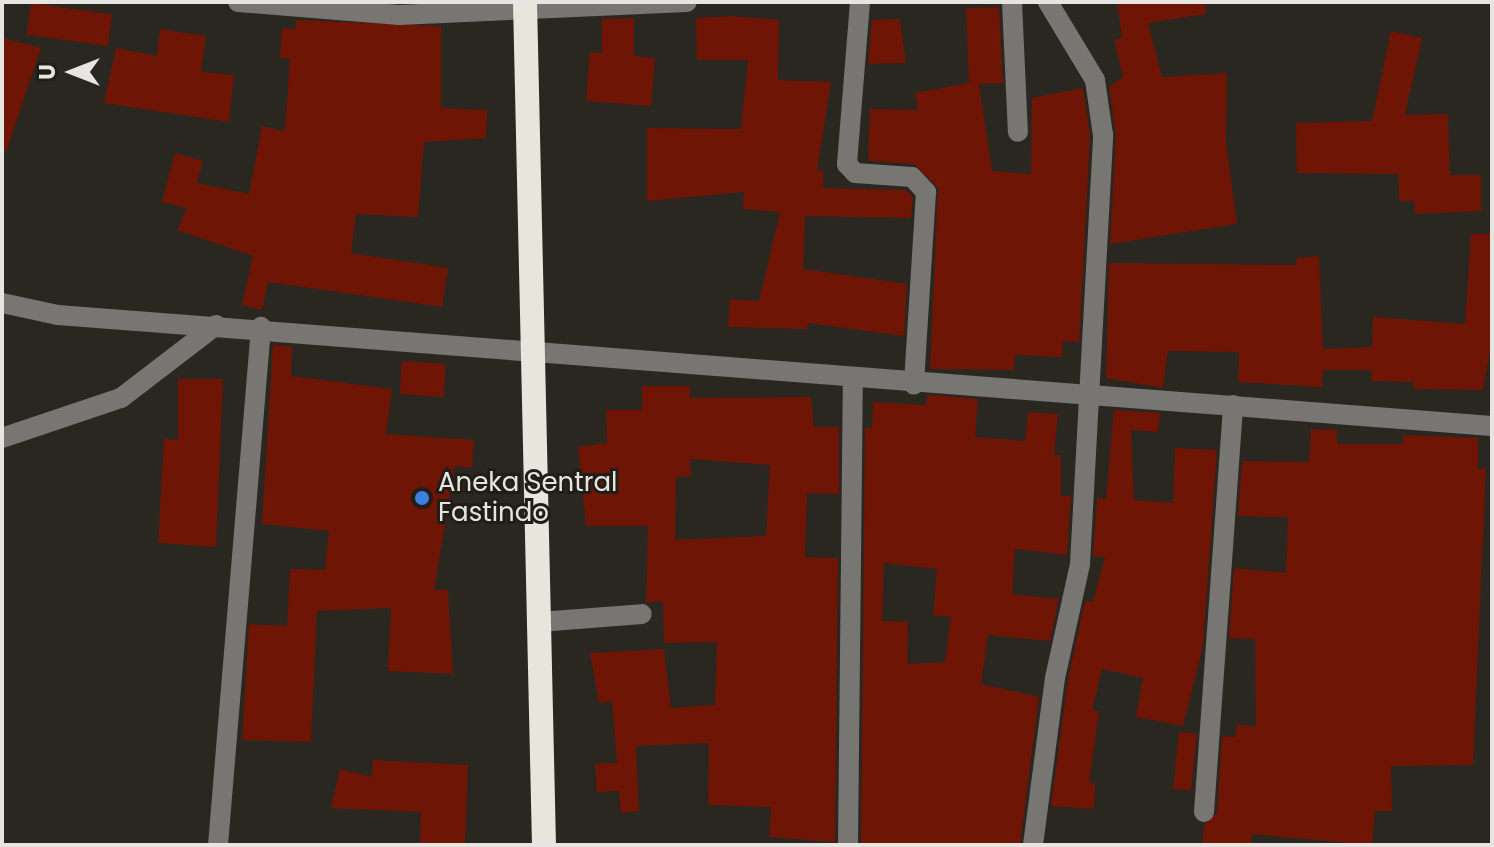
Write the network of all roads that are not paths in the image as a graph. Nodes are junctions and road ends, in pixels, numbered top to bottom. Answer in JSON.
{"nodes":[{"id":1,"x":238,"y":2,"type":"edge"},
{"id":2,"x":687,"y":2,"type":"edge"},
{"id":3,"x":860,"y":2,"type":"edge"},
{"id":4,"x":1012,"y":2,"type":"edge"},
{"id":5,"x":1048,"y":2,"type":"edge"},
{"id":6,"x":525,"y":7,"type":"edge"},
{"id":7,"x":1018,"y":132,"type":"dead end"},
{"id":8,"x":2,"y":303,"type":"edge"},
{"id":9,"x":216,"y":325,"type":"junction"},
{"id":10,"x":261,"y":327,"type":"junction"},
{"id":11,"x":532,"y":351,"type":"junction"},
{"id":12,"x":853,"y":378,"type":"junction"},
{"id":13,"x":914,"y":385,"type":"junction"},
{"id":14,"x":1091,"y":396,"type":"junction"},
{"id":15,"x":1233,"y":405,"type":"junction"},
{"id":16,"x":1492,"y":426,"type":"edge"},
{"id":17,"x":2,"y":438,"type":"edge"},
{"id":18,"x":642,"y":614,"type":"dead end"},
{"id":19,"x":539,"y":622,"type":"junction"},
{"id":20,"x":1204,"y":812,"type":"dead end"},
{"id":21,"x":218,"y":845,"type":"edge"},
{"id":22,"x":544,"y":845,"type":"edge"},
{"id":23,"x":848,"y":845,"type":"edge"},
{"id":24,"x":1033,"y":845,"type":"edge"}],
"edges":[{"from":1,"to":6,"type":"street"},
{"from":2,"to":6,"type":"street"},
{"from":3,"to":13,"type":"street"},
{"from":4,"to":7,"type":"street"},
{"from":5,"to":14,"type":"street"},
{"from":6,"to":11,"type":"highway"},
{"from":8,"to":9,"type":"street"},
{"from":9,"to":10,"type":"street"},
{"from":9,"to":17,"type":"street"},
{"from":10,"to":11,"type":"street"},
{"from":10,"to":21,"type":"street"},
{"from":11,"to":12,"type":"street"},
{"from":11,"to":19,"type":"highway"},
{"from":12,"to":13,"type":"street"},
{"from":12,"to":23,"type":"street"},
{"from":13,"to":14,"type":"street"},
{"from":14,"to":15,"type":"street"},
{"from":14,"to":24,"type":"street"},
{"from":15,"to":16,"type":"street"},
{"from":15,"to":20,"type":"street"},
{"from":18,"to":19,"type":"street"},
{"from":19,"to":22,"type":"highway"}]}
